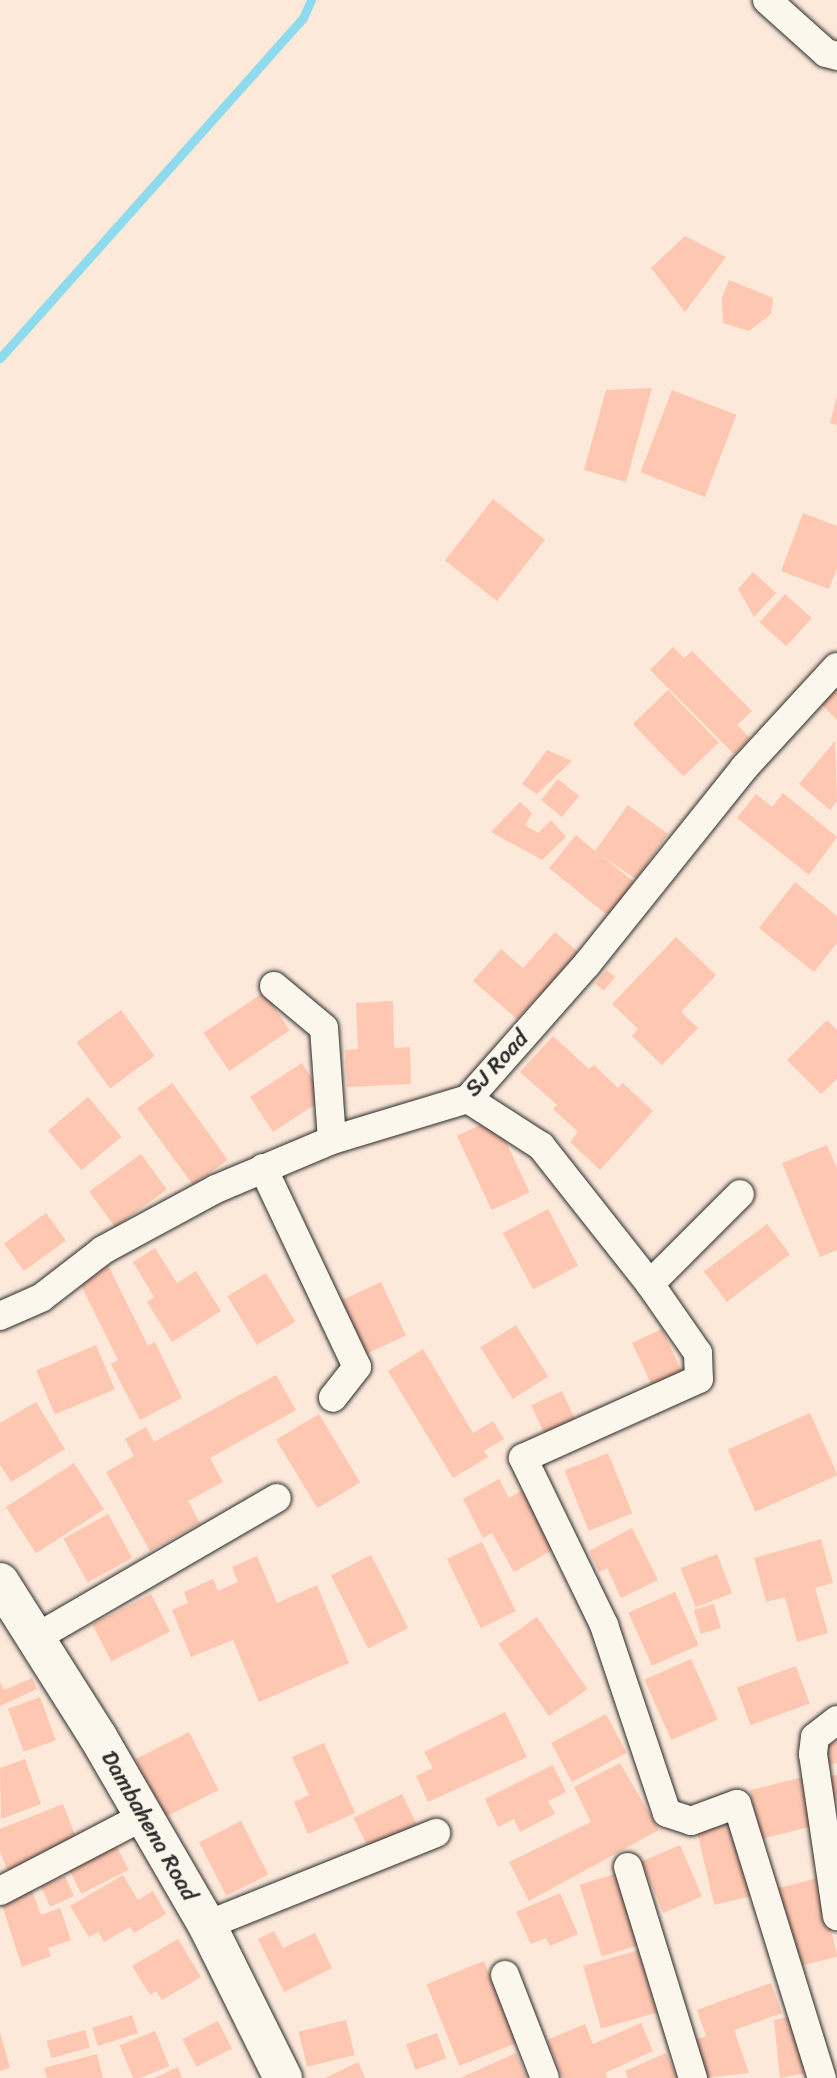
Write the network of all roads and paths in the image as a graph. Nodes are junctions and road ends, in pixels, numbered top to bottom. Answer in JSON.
{"nodes":[{"id":1,"x":767,"y":0,"type":"edge"},
{"id":2,"x":837,"y":56,"type":"edge"},
{"id":3,"x":837,"y":667,"type":"edge"},
{"id":4,"x":274,"y":986,"type":"dead end"},
{"id":5,"x":468,"y":1099,"type":"junction"},
{"id":6,"x":332,"y":1140,"type":"junction"},
{"id":7,"x":263,"y":1168,"type":"junction"},
{"id":8,"x":740,"y":1194,"type":"dead end"},
{"id":9,"x":650,"y":1284,"type":"junction"},
{"id":10,"x":0,"y":1316,"type":"edge"},
{"id":11,"x":333,"y":1398,"type":"dead end"},
{"id":12,"x":277,"y":1498,"type":"dead end"},
{"id":13,"x":0,"y":1582,"type":"edge"},
{"id":14,"x":37,"y":1637,"type":"junction"},
{"id":15,"x":837,"y":1720,"type":"edge"},
{"id":16,"x":142,"y":1817,"type":"junction"},
{"id":17,"x":436,"y":1833,"type":"dead end"},
{"id":18,"x":628,"y":1867,"type":"dead end"},
{"id":19,"x":0,"y":1891,"type":"edge"},
{"id":20,"x":837,"y":1916,"type":"edge"},
{"id":21,"x":207,"y":1925,"type":"junction"},
{"id":22,"x":505,"y":1975,"type":"dead end"},
{"id":23,"x":283,"y":2078,"type":"edge"},
{"id":24,"x":545,"y":2078,"type":"edge"},
{"id":25,"x":693,"y":2078,"type":"edge"},
{"id":26,"x":822,"y":2078,"type":"edge"}],
"edges":[{"from":1,"to":2,"type":"street"},
{"from":3,"to":5,"type":"street","name":"SJ Road"},
{"from":4,"to":6,"type":"street"},
{"from":5,"to":6,"type":"street","name":"SJ Road"},
{"from":5,"to":9,"type":"street"},
{"from":6,"to":7,"type":"street","name":"SJ Road"},
{"from":7,"to":10,"type":"street","name":"SJ Road"},
{"from":7,"to":11,"type":"street"},
{"from":8,"to":9,"type":"street"},
{"from":9,"to":26,"type":"street"},
{"from":12,"to":14,"type":"street"},
{"from":13,"to":14,"type":"street","name":"Dambahena Road"},
{"from":14,"to":16,"type":"street","name":"Dambahena Road"},
{"from":15,"to":20,"type":"street"},
{"from":16,"to":19,"type":"street"},
{"from":16,"to":21,"type":"street","name":"Dambahena Road"},
{"from":17,"to":21,"type":"street"},
{"from":18,"to":25,"type":"street"},
{"from":21,"to":23,"type":"street","name":"Dambahena Road"},
{"from":22,"to":24,"type":"street"}]}
